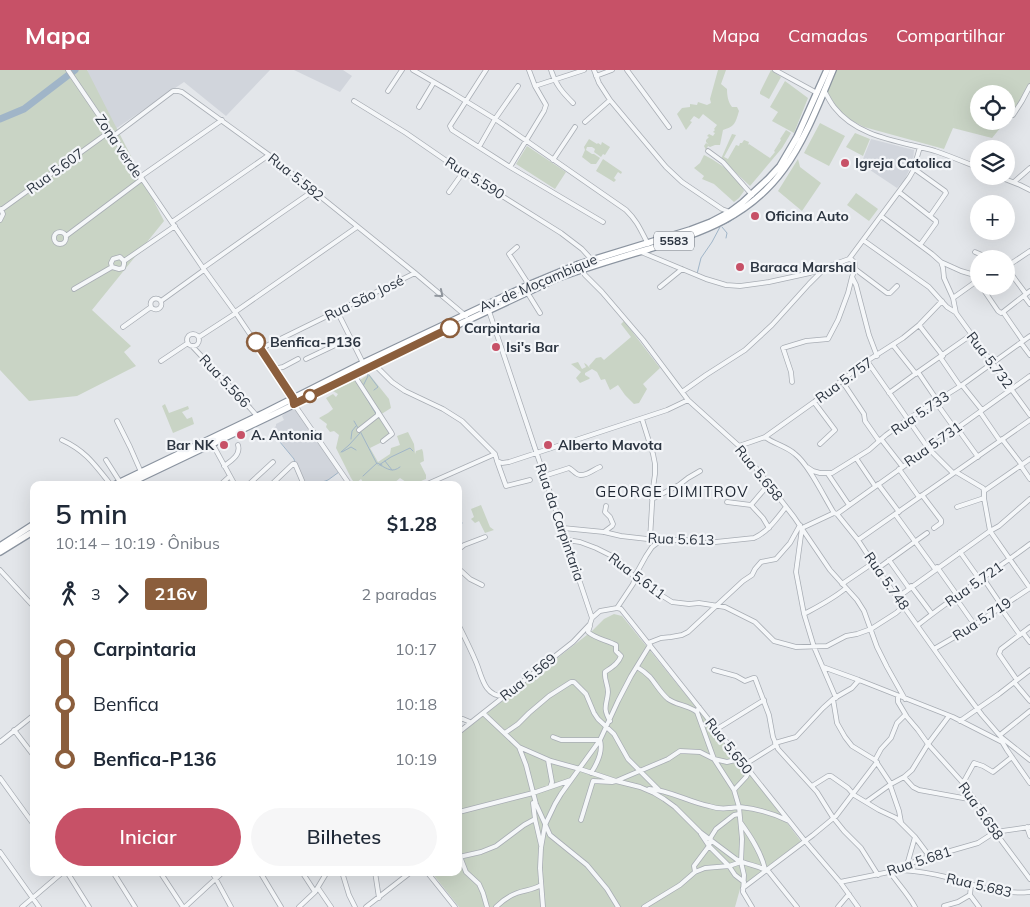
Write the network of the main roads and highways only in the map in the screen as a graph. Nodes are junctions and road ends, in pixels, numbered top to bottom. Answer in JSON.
{"nodes":[{"id":1,"x":827,"y":70,"type":"edge"},
{"id":2,"x":833,"y":70,"type":"edge"},
{"id":3,"x":467,"y":317,"type":"junction"},
{"id":4,"x":294,"y":401,"type":"junction"},
{"id":5,"x":124,"y":481,"type":"edge"},
{"id":6,"x":125,"y":481,"type":"edge"},
{"id":7,"x":30,"y":527,"type":"edge"},
{"id":8,"x":30,"y":533,"type":"edge"},
{"id":9,"x":0,"y":546,"type":"edge"},
{"id":10,"x":0,"y":552,"type":"edge"}],
"edges":[{"from":1,"to":3,"type":"highway","name":"Av. de Moçambique","number":"5583"},
{"from":2,"to":3,"type":"highway","name":"Av. de Moçambique","number":"5583"},
{"from":3,"to":4,"type":"highway","name":"Av. de Moçambique","number":"5583"},
{"from":3,"to":4,"type":"highway","name":"Av. de Moçambique","number":"5583"},
{"from":4,"to":5,"type":"highway","name":"Av. de Moçambique","number":"5583"},
{"from":4,"to":6,"type":"highway","name":"Av. de Moçambique","number":"5583"},
{"from":7,"to":9,"type":"highway"},
{"from":8,"to":10,"type":"highway"}]}
